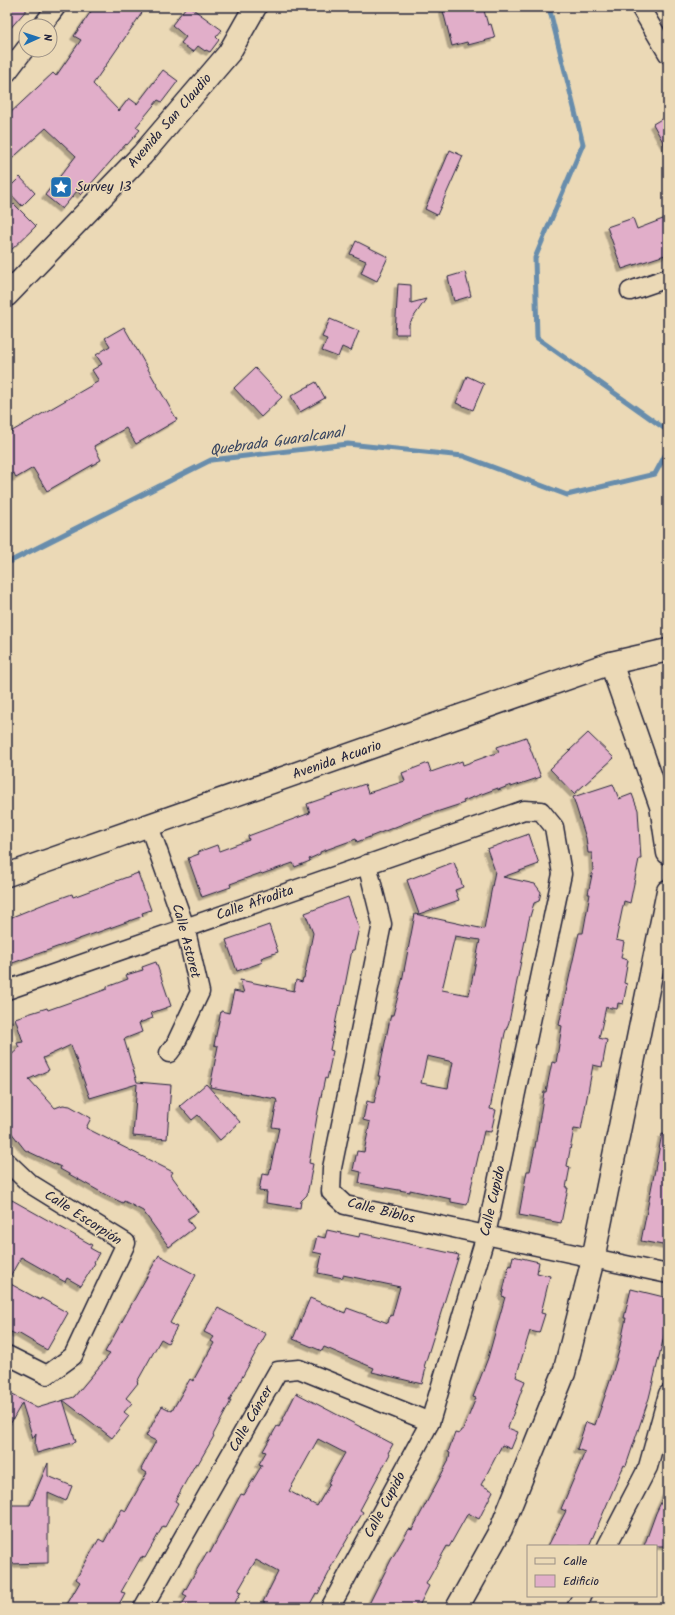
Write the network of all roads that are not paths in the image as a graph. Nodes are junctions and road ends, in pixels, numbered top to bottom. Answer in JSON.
{"nodes":[{"id":1,"x":56,"y":7,"type":"edge"},
{"id":2,"x":255,"y":7,"type":"edge"},
{"id":3,"x":640,"y":7,"type":"edge"},
{"id":4,"x":48,"y":18,"type":"edge"},
{"id":5,"x":668,"y":54,"type":"edge"},
{"id":6,"x":18,"y":58,"type":"edge"},
{"id":7,"x":7,"y":73,"type":"edge"},
{"id":8,"x":668,"y":278,"type":"edge"},
{"id":9,"x":630,"y":291,"type":"dead end"},
{"id":10,"x":7,"y":295,"type":"edge"},
{"id":11,"x":668,"y":650,"type":"edge"},
{"id":12,"x":611,"y":664,"type":"junction"},
{"id":13,"x":504,"y":817,"type":"joint"},
{"id":14,"x":148,"y":826,"type":"junction"},
{"id":15,"x":668,"y":853,"type":"edge"},
{"id":16,"x":367,"y":864,"type":"junction"},
{"id":17,"x":7,"y":875,"type":"edge"},
{"id":18,"x":668,"y":891,"type":"edge"},
{"id":19,"x":185,"y":927,"type":"junction"},
{"id":20,"x":7,"y":990,"type":"edge"},
{"id":21,"x":169,"y":1053,"type":"dead end"},
{"id":22,"x":7,"y":1162,"type":"edge"},
{"id":23,"x":486,"y":1235,"type":"junction"},
{"id":24,"x":593,"y":1259,"type":"junction"},
{"id":25,"x":668,"y":1274,"type":"edge"},
{"id":26,"x":7,"y":1355,"type":"edge"},
{"id":27,"x":668,"y":1394,"type":"edge"},
{"id":28,"x":430,"y":1422,"type":"junction"},
{"id":29,"x":608,"y":1545,"type":"edge"},
{"id":30,"x":582,"y":1597,"type":"edge"},
{"id":31,"x":143,"y":1608,"type":"edge"},
{"id":32,"x":330,"y":1608,"type":"edge"},
{"id":33,"x":457,"y":1608,"type":"edge"},
{"id":34,"x":576,"y":1608,"type":"edge"}],
"edges":[{"from":1,"to":4,"type":"street"},
{"from":2,"to":10,"type":"street","name":"Avenida San Claudio"},
{"from":3,"to":5,"type":"street"},
{"from":6,"to":7,"type":"street"},
{"from":8,"to":9,"type":"street"},
{"from":11,"to":12,"type":"street","name":"Avenida Acuario"},
{"from":12,"to":14,"type":"street","name":"Avenida Acuario"},
{"from":12,"to":15,"type":"street"},
{"from":13,"to":16,"type":"street","name":"Calle Afrodita"},
{"from":13,"to":23,"type":"street","name":"Calle Cupido"},
{"from":14,"to":17,"type":"street","name":"Avenida Acuario"},
{"from":14,"to":19,"type":"street","name":"Calle Astoret"},
{"from":16,"to":19,"type":"street","name":"Calle Afrodita"},
{"from":16,"to":23,"type":"street","name":"Calle Biblos"},
{"from":18,"to":24,"type":"street"},
{"from":19,"to":20,"type":"street","name":"Calle Afrodita"},
{"from":19,"to":21,"type":"street","name":"Calle Astoret"},
{"from":22,"to":26,"type":"street","name":"Calle Escorpión"},
{"from":23,"to":24,"type":"street","name":"Calle Biblos"},
{"from":23,"to":28,"type":"street","name":"Calle Cupido"},
{"from":24,"to":25,"type":"street","name":"Calle Biblos"},
{"from":24,"to":33,"type":"street"},
{"from":27,"to":29,"type":"street"},
{"from":28,"to":31,"type":"street","name":"Calle Cáncer"},
{"from":28,"to":32,"type":"street","name":"Calle Cupido"},
{"from":30,"to":34,"type":"street"}]}
